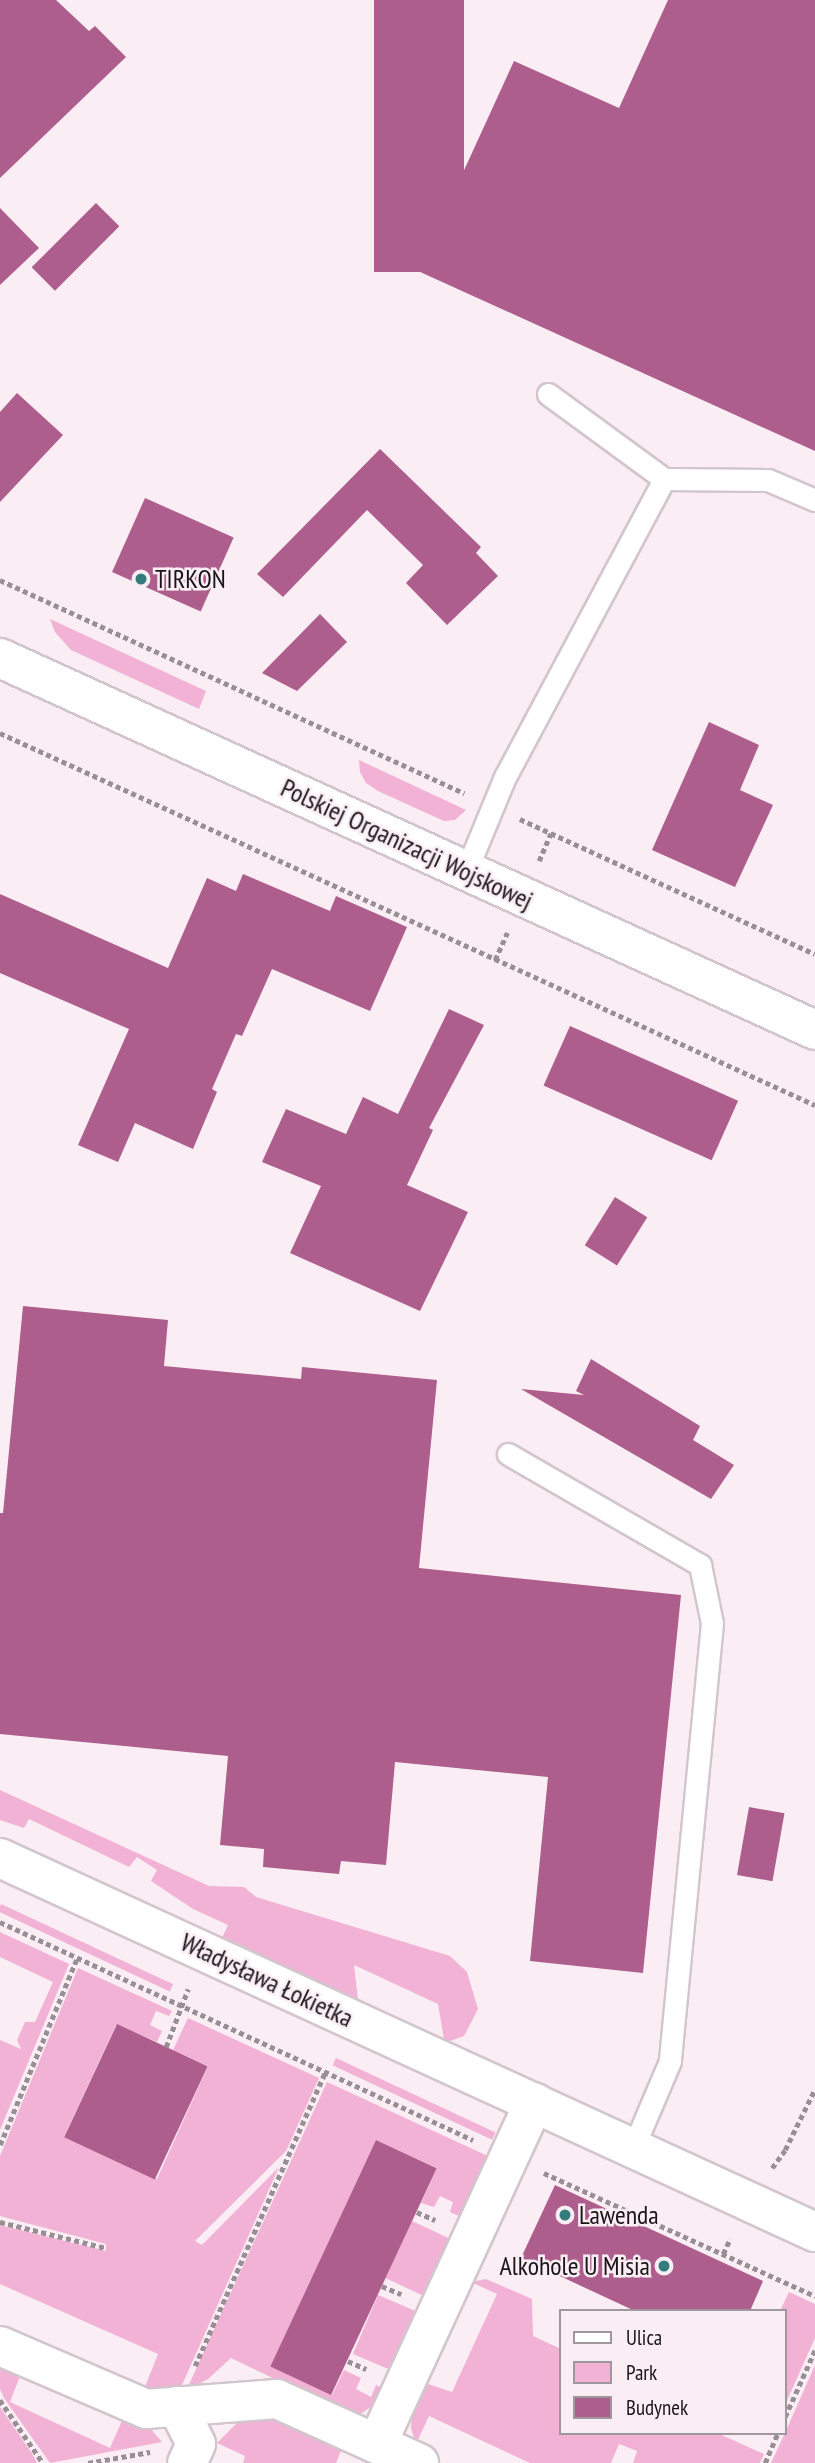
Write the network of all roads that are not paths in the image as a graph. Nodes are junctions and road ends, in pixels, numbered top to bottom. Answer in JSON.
{"nodes":[{"id":1,"x":548,"y":394,"type":"dead end"},
{"id":2,"x":664,"y":479,"type":"junction"},
{"id":3,"x":815,"y":500,"type":"edge"},
{"id":4,"x":0,"y":658,"type":"edge"},
{"id":5,"x":467,"y":871,"type":"junction"},
{"id":6,"x":815,"y":1030,"type":"edge"},
{"id":7,"x":508,"y":1454,"type":"dead end"},
{"id":8,"x":0,"y":1858,"type":"edge"},
{"id":9,"x":534,"y":2102,"type":"junction"},
{"id":10,"x":633,"y":2148,"type":"junction"},
{"id":11,"x":815,"y":2232,"type":"edge"},
{"id":12,"x":0,"y":2346,"type":"edge"},
{"id":13,"x":177,"y":2406,"type":"junction"},
{"id":14,"x":377,"y":2444,"type":"junction"},
{"id":15,"x":191,"y":2453,"type":"edge"},
{"id":16,"x":419,"y":2463,"type":"edge"}],
"edges":[{"from":1,"to":2,"type":"lane"},
{"from":2,"to":3,"type":"lane"},
{"from":2,"to":5,"type":"lane"},
{"from":4,"to":5,"type":"street","name":"Polskiej Organizacji Wojskowej"},
{"from":5,"to":6,"type":"street","name":"Polskiej Organizacji Wojskowej"},
{"from":7,"to":10,"type":"lane"},
{"from":8,"to":9,"type":"street","name":"Władysława Łokietka"},
{"from":9,"to":10,"type":"street","name":"Władysława Łokietka"},
{"from":9,"to":14,"type":"street"},
{"from":10,"to":11,"type":"street","name":"Władysława Łokietka"},
{"from":12,"to":13,"type":"street"},
{"from":13,"to":14,"type":"street"},
{"from":13,"to":15,"type":"street"},
{"from":14,"to":16,"type":"street"}]}
